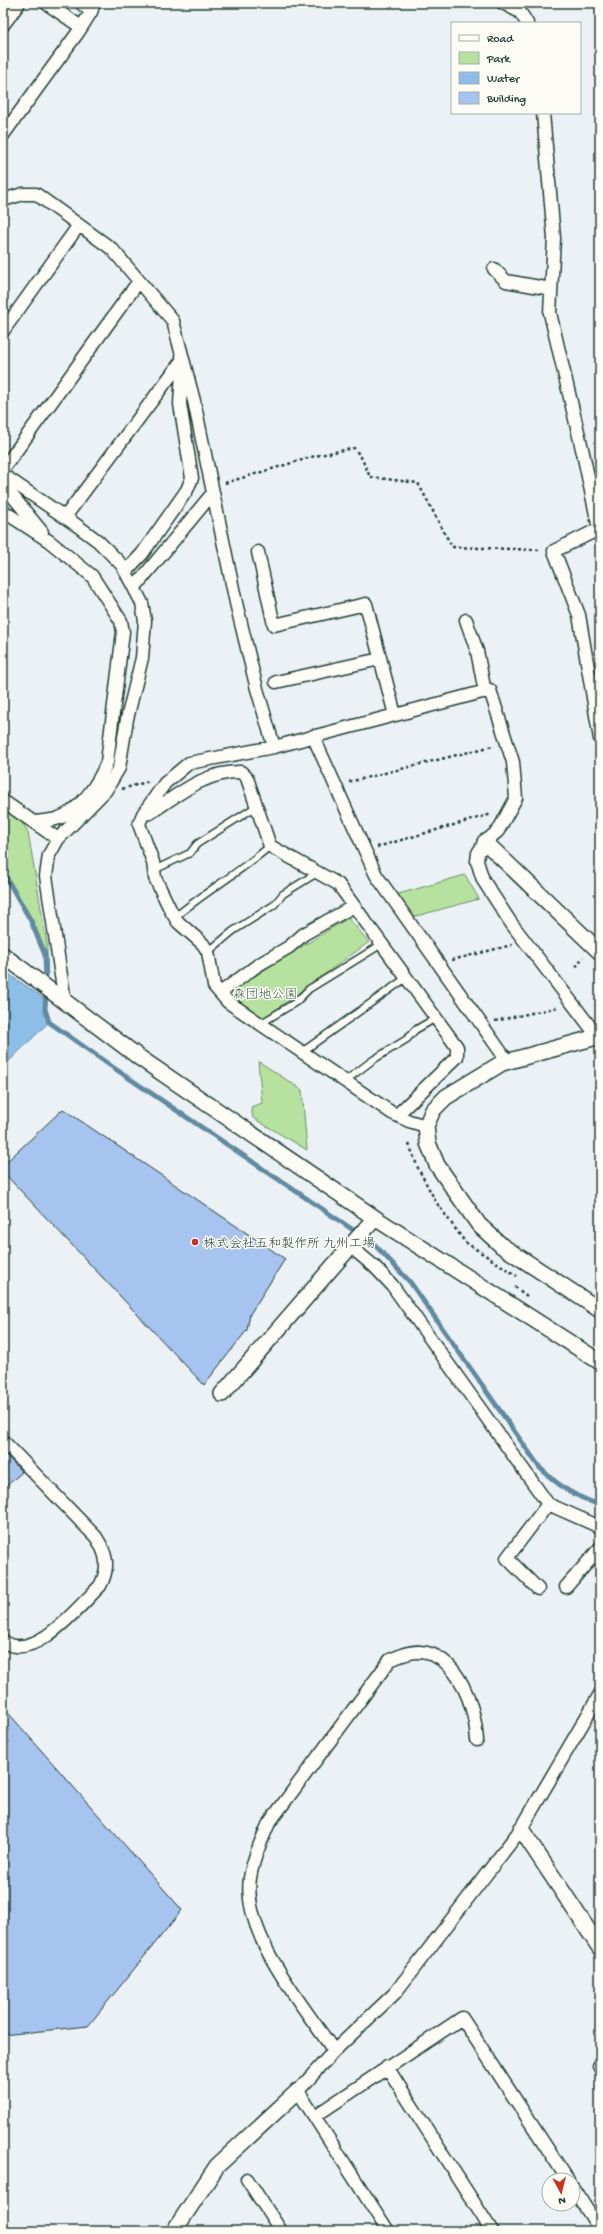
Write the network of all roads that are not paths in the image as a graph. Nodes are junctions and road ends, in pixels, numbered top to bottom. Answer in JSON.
{"nodes":[{"id":1,"x":16,"y":3,"type":"edge"},
{"id":2,"x":46,"y":3,"type":"edge"},
{"id":3,"x":81,"y":3,"type":"edge"},
{"id":4,"x":503,"y":3,"type":"edge"},
{"id":5,"x":93,"y":8,"type":"edge"},
{"id":6,"x":526,"y":22,"type":"edge"},
{"id":7,"x":3,"y":25,"type":"edge"},
{"id":8,"x":81,"y":27,"type":"junction"},
{"id":9,"x":543,"y":114,"type":"edge"},
{"id":10,"x":3,"y":135,"type":"edge"},
{"id":11,"x":3,"y":200,"type":"edge"},
{"id":12,"x":79,"y":225,"type":"junction"},
{"id":13,"x":494,"y":269,"type":"dead end"},
{"id":14,"x":139,"y":281,"type":"junction"},
{"id":15,"x":551,"y":289,"type":"junction"},
{"id":16,"x":3,"y":331,"type":"edge"},
{"id":17,"x":183,"y":359,"type":"junction"},
{"id":18,"x":3,"y":469,"type":"edge"},
{"id":19,"x":3,"y":475,"type":"edge"},
{"id":20,"x":594,"y":478,"type":"edge"},
{"id":21,"x":3,"y":481,"type":"edge"},
{"id":22,"x":212,"y":490,"type":"junction"},
{"id":23,"x":3,"y":511,"type":"edge"},
{"id":24,"x":65,"y":517,"type":"junction"},
{"id":25,"x":49,"y":541,"type":"junction"},
{"id":26,"x":258,"y":552,"type":"dead end"},
{"id":27,"x":126,"y":571,"type":"junction"},
{"id":28,"x":135,"y":587,"type":"junction"},
{"id":29,"x":466,"y":620,"type":"dead end"},
{"id":30,"x":380,"y":659,"type":"junction"},
{"id":31,"x":276,"y":682,"type":"dead end"},
{"id":32,"x":485,"y":692,"type":"junction"},
{"id":33,"x":395,"y":715,"type":"junction"},
{"id":34,"x":313,"y":736,"type":"junction"},
{"id":35,"x":600,"y":739,"type":"edge"},
{"id":36,"x":274,"y":747,"type":"junction"},
{"id":37,"x":3,"y":801,"type":"edge"},
{"id":38,"x":257,"y":806,"type":"junction"},
{"id":39,"x":143,"y":814,"type":"junction"},
{"id":40,"x":34,"y":822,"type":"junction"},
{"id":41,"x":58,"y":839,"type":"junction"},
{"id":42,"x":485,"y":842,"type":"junction"},
{"id":43,"x":270,"y":846,"type":"junction"},
{"id":44,"x":154,"y":870,"type":"junction"},
{"id":45,"x":318,"y":873,"type":"junction"},
{"id":46,"x":354,"y":906,"type":"junction"},
{"id":47,"x":175,"y":917,"type":"junction"},
{"id":48,"x":382,"y":944,"type":"junction"},
{"id":49,"x":208,"y":952,"type":"junction"},
{"id":50,"x":600,"y":952,"type":"edge"},
{"id":51,"x":3,"y":955,"type":"edge"},
{"id":52,"x":406,"y":978,"type":"junction"},
{"id":53,"x":220,"y":993,"type":"junction"},
{"id":54,"x":61,"y":998,"type":"junction"},
{"id":55,"x":436,"y":1018,"type":"junction"},
{"id":56,"x":260,"y":1024,"type":"junction"},
{"id":57,"x":599,"y":1036,"type":"edge"},
{"id":58,"x":302,"y":1052,"type":"junction"},
{"id":59,"x":508,"y":1062,"type":"junction"},
{"id":60,"x":346,"y":1081,"type":"junction"},
{"id":61,"x":397,"y":1115,"type":"junction"},
{"id":62,"x":426,"y":1126,"type":"junction"},
{"id":63,"x":375,"y":1218,"type":"junction"},
{"id":64,"x":351,"y":1247,"type":"junction"},
{"id":65,"x":600,"y":1310,"type":"edge"},
{"id":66,"x":600,"y":1362,"type":"edge"},
{"id":67,"x":222,"y":1394,"type":"dead end"},
{"id":68,"x":3,"y":1441,"type":"edge"},
{"id":69,"x":548,"y":1504,"type":"junction"},
{"id":70,"x":600,"y":1526,"type":"edge"},
{"id":71,"x":600,"y":1548,"type":"edge"},
{"id":72,"x":566,"y":1587,"type":"dead end"},
{"id":73,"x":538,"y":1589,"type":"dead end"},
{"id":74,"x":3,"y":1641,"type":"edge"},
{"id":75,"x":600,"y":1694,"type":"edge"},
{"id":76,"x":477,"y":1740,"type":"dead end"},
{"id":77,"x":521,"y":1829,"type":"junction"},
{"id":78,"x":600,"y":1948,"type":"edge"},
{"id":79,"x":334,"y":2051,"type":"junction"},
{"id":80,"x":387,"y":2067,"type":"junction"},
{"id":81,"x":298,"y":2091,"type":"junction"},
{"id":82,"x":315,"y":2116,"type":"junction"},
{"id":83,"x":563,"y":2172,"type":"edge"},
{"id":84,"x":247,"y":2179,"type":"dead end"},
{"id":85,"x":581,"y":2200,"type":"edge"},
{"id":86,"x":600,"y":2230,"type":"edge"},
{"id":87,"x":174,"y":2231,"type":"edge"},
{"id":88,"x":281,"y":2231,"type":"edge"},
{"id":89,"x":388,"y":2231,"type":"edge"},
{"id":90,"x":492,"y":2231,"type":"edge"}],
"edges":[{"from":1,"to":7,"type":"street"},
{"from":2,"to":8,"type":"street"},
{"from":3,"to":5,"type":"street"},
{"from":4,"to":6,"type":"street"},
{"from":5,"to":8,"type":"street"},
{"from":8,"to":10,"type":"street"},
{"from":9,"to":15,"type":"street"},
{"from":11,"to":12,"type":"street"},
{"from":12,"to":14,"type":"street"},
{"from":12,"to":16,"type":"street"},
{"from":13,"to":15,"type":"street"},
{"from":14,"to":17,"type":"street"},
{"from":14,"to":18,"type":"street"},
{"from":15,"to":20,"type":"street"},
{"from":17,"to":22,"type":"street"},
{"from":17,"to":24,"type":"street"},
{"from":17,"to":27,"type":"street"},
{"from":19,"to":24,"type":"street"},
{"from":20,"to":35,"type":"street"},
{"from":21,"to":25,"type":"street"},
{"from":22,"to":28,"type":"street"},
{"from":22,"to":36,"type":"street"},
{"from":23,"to":25,"type":"street"},
{"from":24,"to":27,"type":"street"},
{"from":25,"to":40,"type":"street"},
{"from":26,"to":30,"type":"street"},
{"from":27,"to":28,"type":"street"},
{"from":28,"to":41,"type":"street"},
{"from":29,"to":32,"type":"street"},
{"from":30,"to":31,"type":"street"},
{"from":30,"to":33,"type":"street"},
{"from":32,"to":33,"type":"street"},
{"from":32,"to":42,"type":"street"},
{"from":33,"to":34,"type":"street"},
{"from":34,"to":36,"type":"street"},
{"from":34,"to":59,"type":"street"},
{"from":36,"to":39,"type":"street"},
{"from":37,"to":40,"type":"street"},
{"from":38,"to":39,"type":"street"},
{"from":38,"to":43,"type":"street"},
{"from":38,"to":44,"type":"lane"},
{"from":39,"to":44,"type":"street"},
{"from":40,"to":41,"type":"street"},
{"from":41,"to":54,"type":"street"},
{"from":42,"to":50,"type":"street"},
{"from":42,"to":57,"type":"street"},
{"from":43,"to":45,"type":"street"},
{"from":43,"to":47,"type":"lane"},
{"from":44,"to":47,"type":"street"},
{"from":45,"to":46,"type":"street"},
{"from":45,"to":49,"type":"lane"},
{"from":46,"to":48,"type":"street"},
{"from":46,"to":53,"type":"street"},
{"from":47,"to":49,"type":"street"},
{"from":48,"to":52,"type":"street"},
{"from":48,"to":56,"type":"lane"},
{"from":49,"to":53,"type":"street"},
{"from":51,"to":54,"type":"street"},
{"from":52,"to":55,"type":"street"},
{"from":52,"to":58,"type":"lane"},
{"from":53,"to":56,"type":"street"},
{"from":54,"to":63,"type":"street"},
{"from":55,"to":60,"type":"lane"},
{"from":55,"to":61,"type":"street"},
{"from":56,"to":58,"type":"street"},
{"from":57,"to":59,"type":"street"},
{"from":58,"to":60,"type":"street"},
{"from":59,"to":62,"type":"street"},
{"from":60,"to":61,"type":"street"},
{"from":61,"to":62,"type":"street"},
{"from":62,"to":65,"type":"street"},
{"from":63,"to":64,"type":"street"},
{"from":63,"to":66,"type":"street"},
{"from":64,"to":67,"type":"street"},
{"from":64,"to":69,"type":"street"},
{"from":68,"to":74,"type":"street"},
{"from":69,"to":70,"type":"street"},
{"from":69,"to":73,"type":"street"},
{"from":71,"to":72,"type":"street"},
{"from":75,"to":77,"type":"street"},
{"from":76,"to":79,"type":"street"},
{"from":77,"to":78,"type":"street"},
{"from":77,"to":79,"type":"street"},
{"from":79,"to":81,"type":"street"},
{"from":80,"to":82,"type":"street"},
{"from":80,"to":83,"type":"street"},
{"from":80,"to":90,"type":"street"},
{"from":81,"to":82,"type":"street"},
{"from":81,"to":87,"type":"street"},
{"from":82,"to":89,"type":"street"},
{"from":84,"to":88,"type":"street"},
{"from":85,"to":86,"type":"street"}]}
